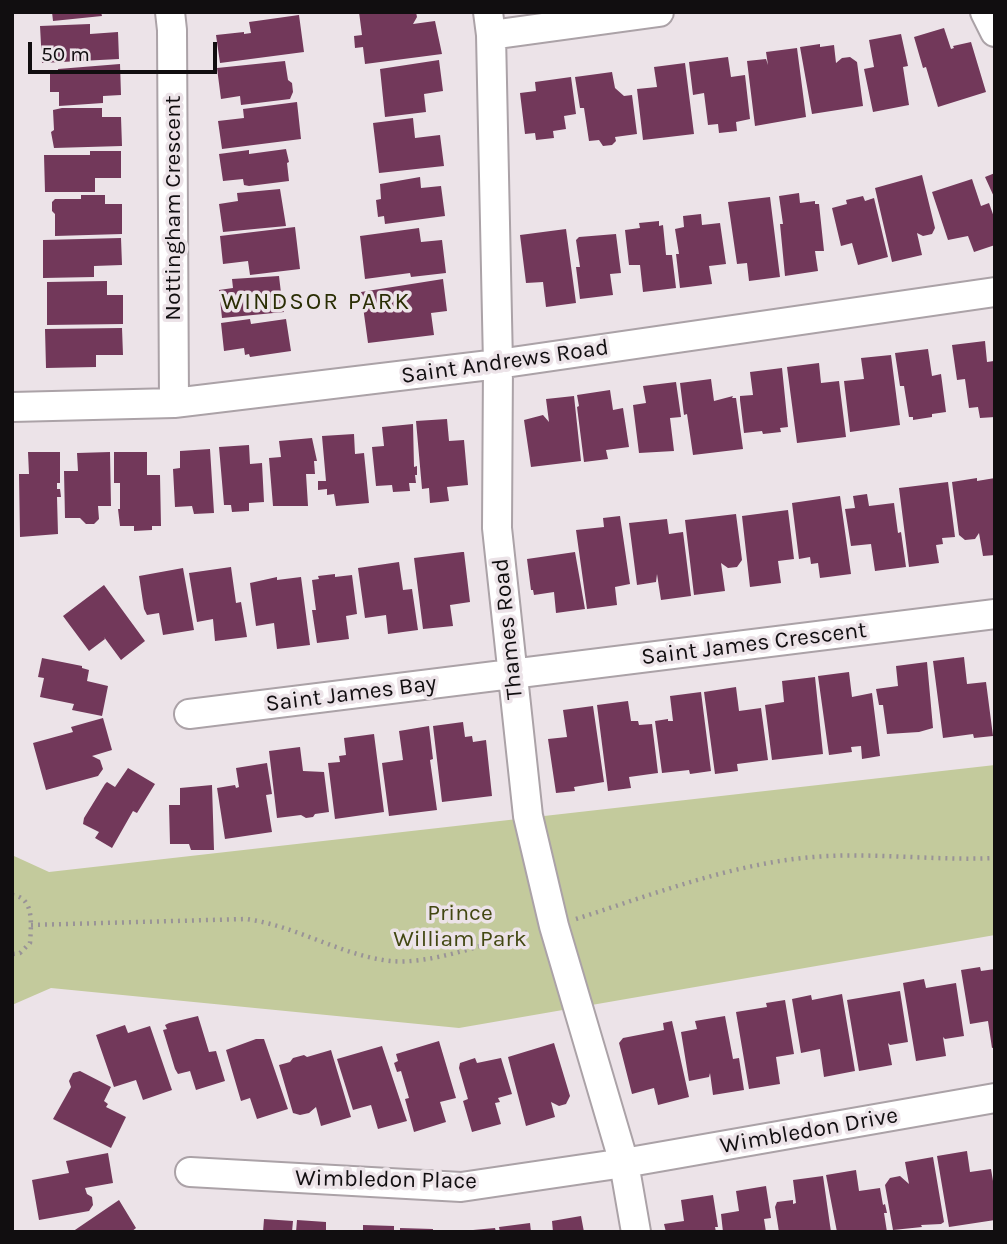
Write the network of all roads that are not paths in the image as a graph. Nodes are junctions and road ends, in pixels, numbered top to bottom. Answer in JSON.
{"nodes":[{"id":1,"x":170,"y":12,"type":"edge"},
{"id":2,"x":659,"y":12,"type":"edge"},
{"id":3,"x":985,"y":12,"type":"edge"},
{"id":4,"x":490,"y":24,"type":"edge"},
{"id":5,"x":995,"y":32,"type":"edge"},
{"id":6,"x":995,"y":292,"type":"edge"},
{"id":7,"x":498,"y":364,"type":"junction"},
{"id":8,"x":174,"y":403,"type":"junction"},
{"id":9,"x":12,"y":407,"type":"edge"},
{"id":10,"x":995,"y":614,"type":"edge"},
{"id":11,"x":513,"y":674,"type":"junction"},
{"id":12,"x":188,"y":714,"type":"dead end"},
{"id":13,"x":995,"y":1098,"type":"edge"},
{"id":14,"x":624,"y":1163,"type":"junction"},
{"id":15,"x":190,"y":1172,"type":"dead end"},
{"id":16,"x":636,"y":1232,"type":"edge"}],
"edges":[{"from":1,"to":8,"type":"street","name":"Nottingham Crescent"},
{"from":2,"to":4,"type":"street"},
{"from":3,"to":5,"type":"street"},
{"from":4,"to":7,"type":"street","name":"Thames Road"},
{"from":6,"to":7,"type":"street","name":"Saint Andrews Road"},
{"from":7,"to":8,"type":"street","name":"Saint Andrews Road"},
{"from":7,"to":11,"type":"street","name":"Thames Road"},
{"from":8,"to":9,"type":"street","name":"Saint Andrews Road"},
{"from":10,"to":11,"type":"street","name":"Saint James Crescent"},
{"from":11,"to":12,"type":"street","name":"Saint James Bay"},
{"from":11,"to":14,"type":"street","name":"Thames Road"},
{"from":13,"to":14,"type":"street","name":"Wimbledon Drive"},
{"from":14,"to":15,"type":"street","name":"Wimbledon Place"},
{"from":14,"to":16,"type":"street","name":"Thames Road"}]}
